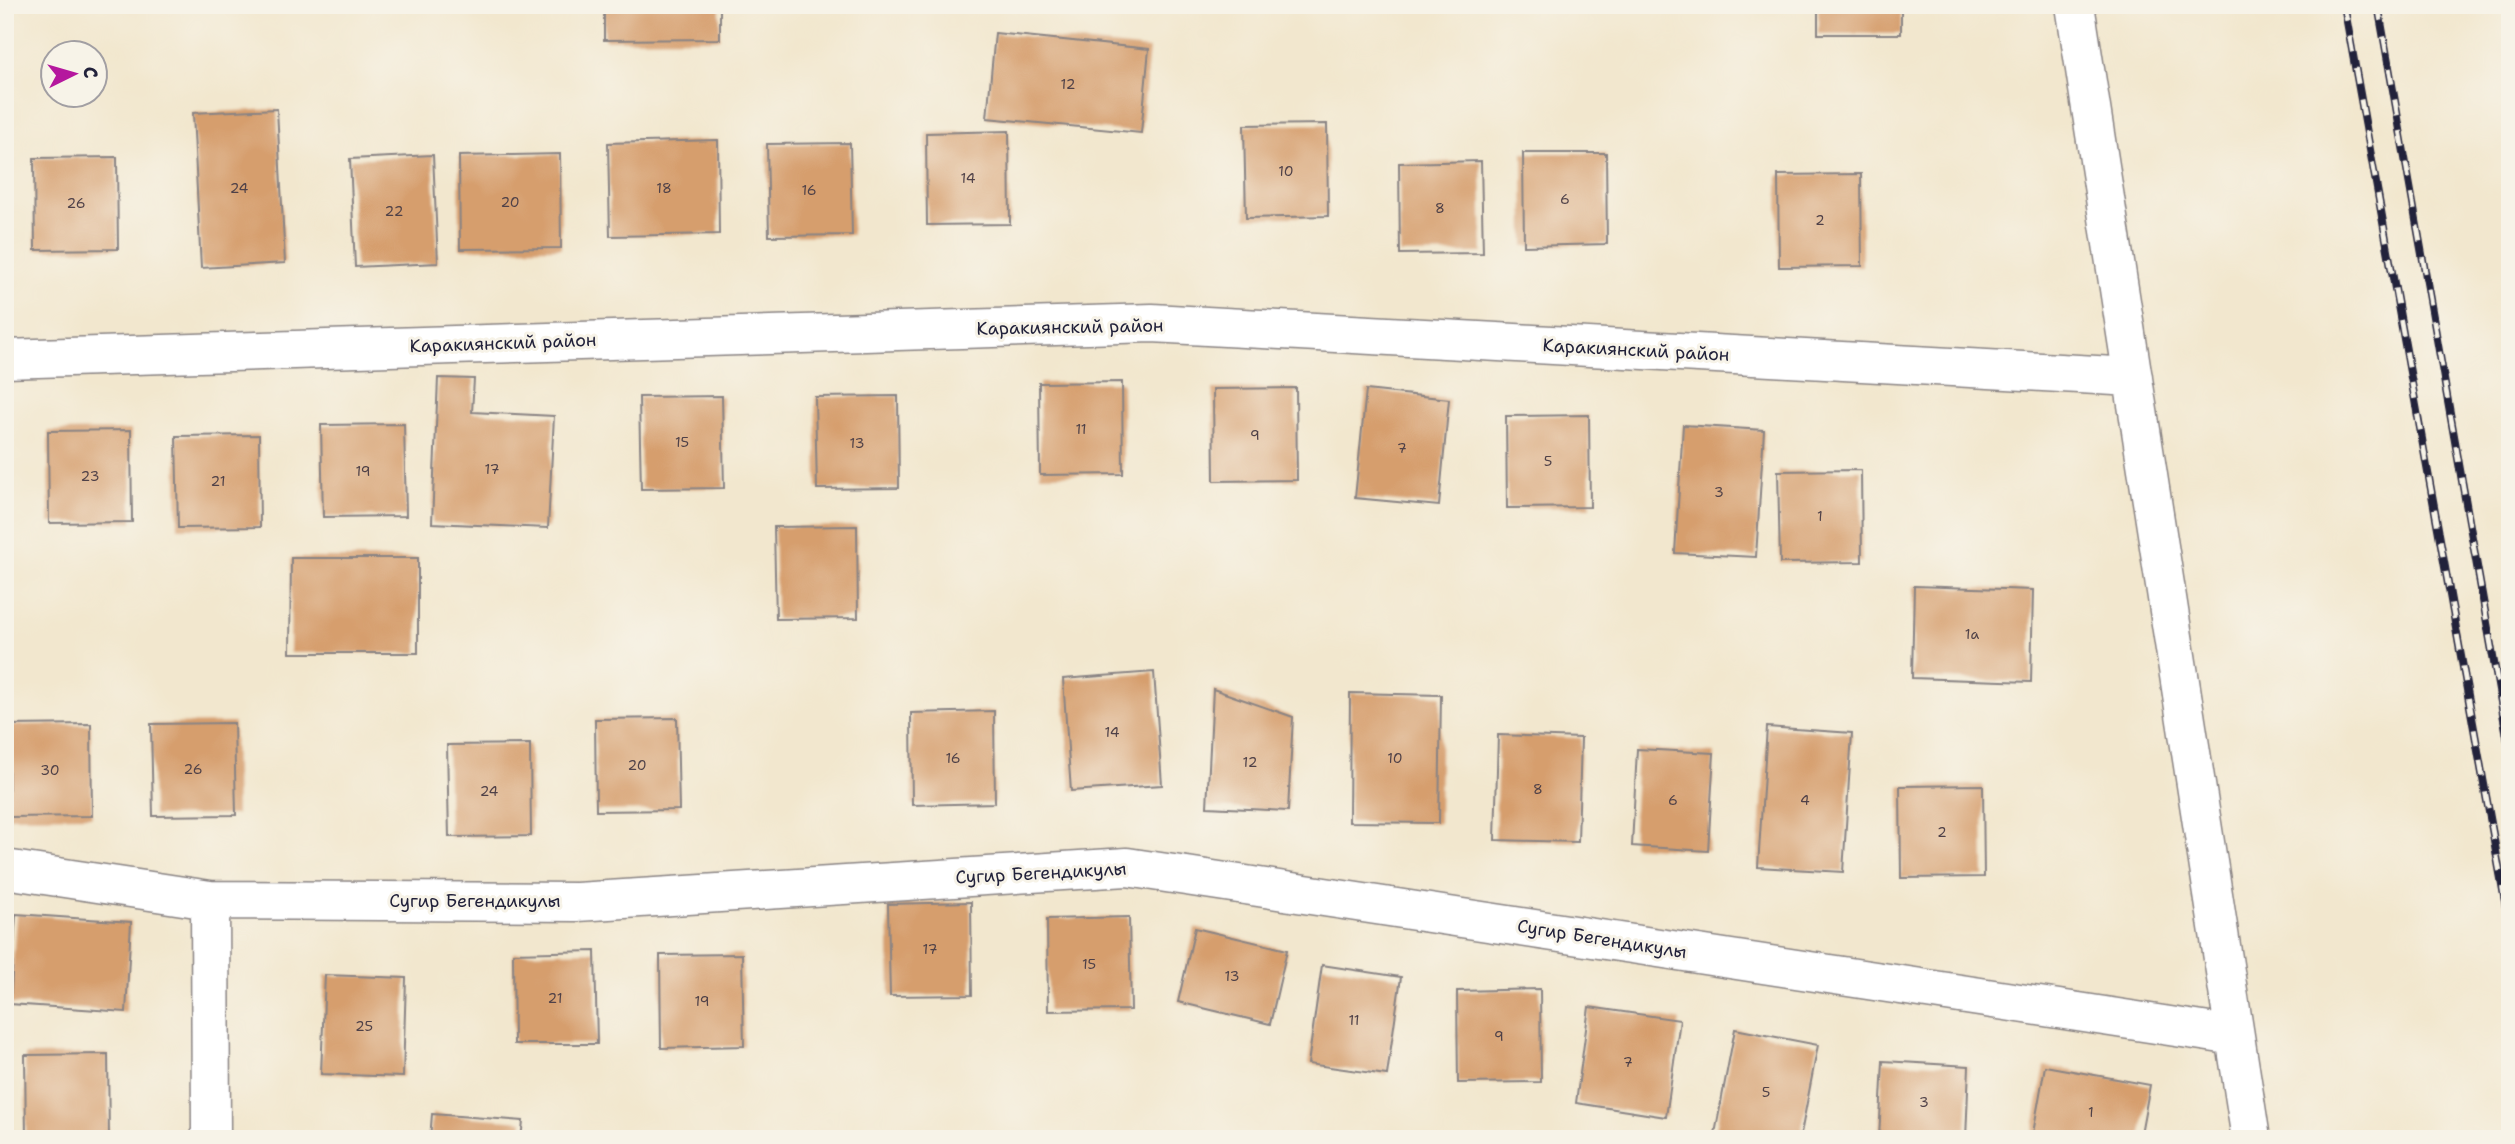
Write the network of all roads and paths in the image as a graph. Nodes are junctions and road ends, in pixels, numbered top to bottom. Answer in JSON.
{"nodes":[{"id":1,"x":2075,"y":5,"type":"edge"},
{"id":2,"x":5,"y":359,"type":"edge"},
{"id":3,"x":2133,"y":377,"type":"junction"},
{"id":4,"x":5,"y":869,"type":"edge"},
{"id":5,"x":211,"y":900,"type":"junction"},
{"id":6,"x":2235,"y":1036,"type":"junction"},
{"id":7,"x":211,"y":1139,"type":"edge"},
{"id":8,"x":2250,"y":1139,"type":"edge"}],
"edges":[{"from":1,"to":3,"type":"street"},
{"from":2,"to":3,"type":"street","name":"Каракиянский район"},
{"from":3,"to":6,"type":"street"},
{"from":4,"to":5,"type":"street","name":"Сугир Бегендикулы"},
{"from":5,"to":6,"type":"street","name":"Сугир Бегендикулы"},
{"from":5,"to":7,"type":"street"},
{"from":6,"to":8,"type":"street"}]}
